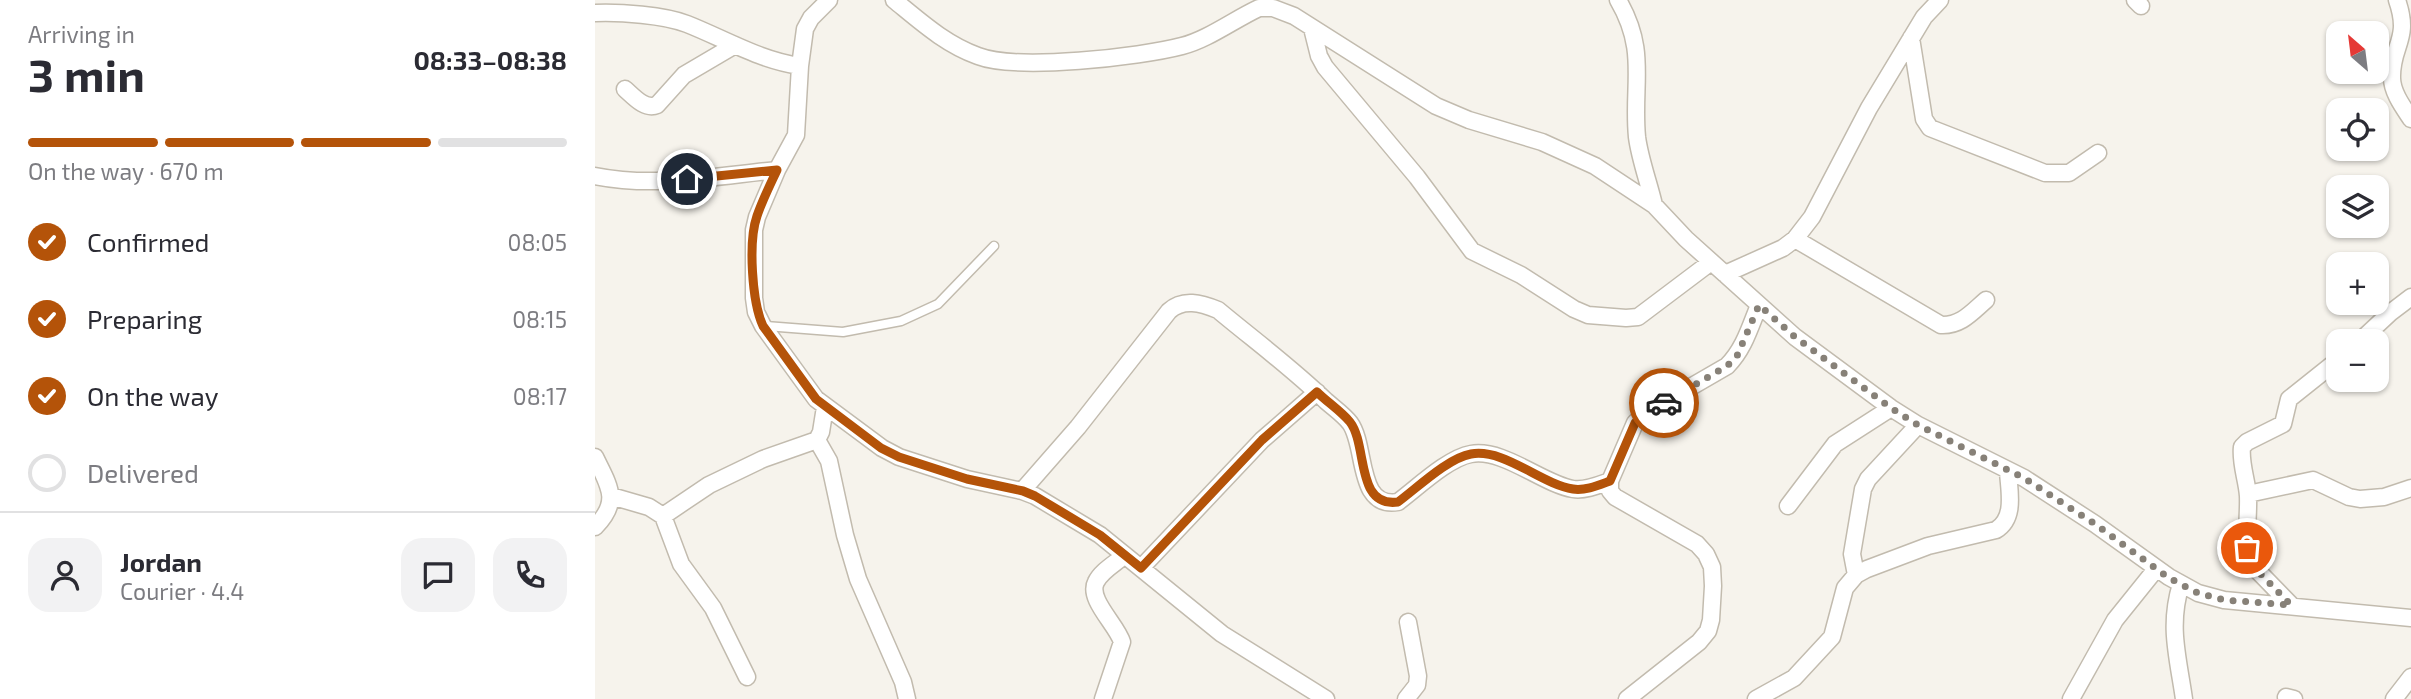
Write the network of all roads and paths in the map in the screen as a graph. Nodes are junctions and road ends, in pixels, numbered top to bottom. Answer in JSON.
{"nodes":[{"id":1,"x":829,"y":0,"type":"edge"},
{"id":2,"x":894,"y":0,"type":"edge"},
{"id":3,"x":1618,"y":0,"type":"edge"},
{"id":4,"x":1940,"y":0,"type":"edge"},
{"id":5,"x":1257,"y":4,"type":"edge"},
{"id":6,"x":2404,"y":11,"type":"edge"},
{"id":7,"x":595,"y":13,"type":"edge"},
{"id":8,"x":1312,"y":28,"type":"junction"},
{"id":9,"x":1911,"y":38,"type":"junction"},
{"id":10,"x":735,"y":45,"type":"junction"},
{"id":11,"x":800,"y":65,"type":"junction"},
{"id":12,"x":625,"y":89,"type":"dead end"},
{"id":13,"x":2411,"y":118,"type":"edge"},
{"id":14,"x":2098,"y":153,"type":"dead end"},
{"id":15,"x":777,"y":170,"type":"junction"},
{"id":16,"x":595,"y":176,"type":"edge"},
{"id":17,"x":1654,"y":205,"type":"junction"},
{"id":18,"x":1795,"y":239,"type":"junction"},
{"id":19,"x":994,"y":246,"type":"dead end"},
{"id":20,"x":1711,"y":262,"type":"junction"},
{"id":21,"x":1725,"y":274,"type":"junction"},
{"id":22,"x":2411,"y":298,"type":"edge"},
{"id":23,"x":1986,"y":300,"type":"dead end"},
{"id":24,"x":1759,"y":305,"type":"junction"},
{"id":25,"x":763,"y":326,"type":"junction"},
{"id":26,"x":2373,"y":329,"type":"edge"},
{"id":27,"x":2326,"y":370,"type":"edge"},
{"id":28,"x":1317,"y":392,"type":"junction"},
{"id":29,"x":825,"y":407,"type":"junction"},
{"id":30,"x":1891,"y":408,"type":"junction"},
{"id":31,"x":1918,"y":425,"type":"junction"},
{"id":32,"x":817,"y":440,"type":"junction"},
{"id":33,"x":595,"y":457,"type":"edge"},
{"id":34,"x":2008,"y":471,"type":"junction"},
{"id":35,"x":1610,"y":481,"type":"junction"},
{"id":36,"x":2411,"y":488,"type":"edge"},
{"id":37,"x":1023,"y":491,"type":"junction"},
{"id":38,"x":2248,"y":494,"type":"junction"},
{"id":39,"x":611,"y":496,"type":"junction"},
{"id":40,"x":1788,"y":506,"type":"dead end"},
{"id":41,"x":663,"y":516,"type":"junction"},
{"id":42,"x":595,"y":527,"type":"edge"},
{"id":43,"x":1125,"y":555,"type":"junction"},
{"id":44,"x":1141,"y":568,"type":"junction"},
{"id":45,"x":2156,"y":569,"type":"junction"},
{"id":46,"x":1856,"y":575,"type":"junction"},
{"id":47,"x":2181,"y":584,"type":"junction"},
{"id":48,"x":2291,"y":605,"type":"junction"},
{"id":49,"x":2411,"y":618,"type":"edge"},
{"id":50,"x":1408,"y":622,"type":"dead end"},
{"id":51,"x":747,"y":677,"type":"dead end"},
{"id":52,"x":2411,"y":677,"type":"edge"},
{"id":53,"x":907,"y":699,"type":"edge"},
{"id":54,"x":1103,"y":699,"type":"edge"},
{"id":55,"x":1326,"y":699,"type":"edge"},
{"id":56,"x":1406,"y":699,"type":"edge"},
{"id":57,"x":1627,"y":699,"type":"edge"},
{"id":58,"x":1756,"y":699,"type":"edge"},
{"id":59,"x":2071,"y":699,"type":"edge"},
{"id":60,"x":2184,"y":699,"type":"edge"},
{"id":61,"x":2394,"y":699,"type":"edge"}],
"edges":[{"from":1,"to":11,"type":"street"},
{"from":2,"to":5,"type":"street"},
{"from":3,"to":17,"type":"street"},
{"from":4,"to":9,"type":"street"},
{"from":5,"to":8,"type":"street"},
{"from":6,"to":13,"type":"street"},
{"from":7,"to":10,"type":"street"},
{"from":8,"to":17,"type":"street"},
{"from":8,"to":20,"type":"street"},
{"from":9,"to":14,"type":"street"},
{"from":9,"to":18,"type":"street"},
{"from":10,"to":11,"type":"street"},
{"from":10,"to":12,"type":"street"},
{"from":11,"to":15,"type":"street"},
{"from":15,"to":16,"type":"street"},
{"from":15,"to":25,"type":"street"},
{"from":17,"to":20,"type":"street"},
{"from":18,"to":21,"type":"street"},
{"from":18,"to":23,"type":"street"},
{"from":19,"to":25,"type":"lane"},
{"from":20,"to":21,"type":"street"},
{"from":21,"to":24,"type":"street"},
{"from":22,"to":26,"type":"street"},
{"from":24,"to":30,"type":"street"},
{"from":24,"to":35,"type":"street"},
{"from":25,"to":29,"type":"street"},
{"from":27,"to":38,"type":"street"},
{"from":28,"to":35,"type":"street"},
{"from":28,"to":37,"type":"street"},
{"from":28,"to":44,"type":"street"},
{"from":29,"to":32,"type":"street"},
{"from":29,"to":37,"type":"street"},
{"from":30,"to":31,"type":"street"},
{"from":30,"to":40,"type":"street"},
{"from":31,"to":34,"type":"street"},
{"from":31,"to":46,"type":"street"},
{"from":32,"to":41,"type":"street"},
{"from":32,"to":53,"type":"street"},
{"from":33,"to":39,"type":"street"},
{"from":34,"to":45,"type":"street"},
{"from":34,"to":46,"type":"street"},
{"from":35,"to":57,"type":"street"},
{"from":36,"to":38,"type":"street"},
{"from":37,"to":43,"type":"street"},
{"from":38,"to":48,"type":"street"},
{"from":39,"to":41,"type":"street"},
{"from":39,"to":42,"type":"street"},
{"from":41,"to":51,"type":"street"},
{"from":43,"to":44,"type":"street"},
{"from":43,"to":54,"type":"street"},
{"from":44,"to":55,"type":"street"},
{"from":45,"to":47,"type":"street"},
{"from":45,"to":59,"type":"street"},
{"from":46,"to":58,"type":"street"},
{"from":47,"to":48,"type":"street"},
{"from":47,"to":60,"type":"street"},
{"from":48,"to":49,"type":"street"},
{"from":50,"to":56,"type":"street"},
{"from":52,"to":61,"type":"street"}]}
